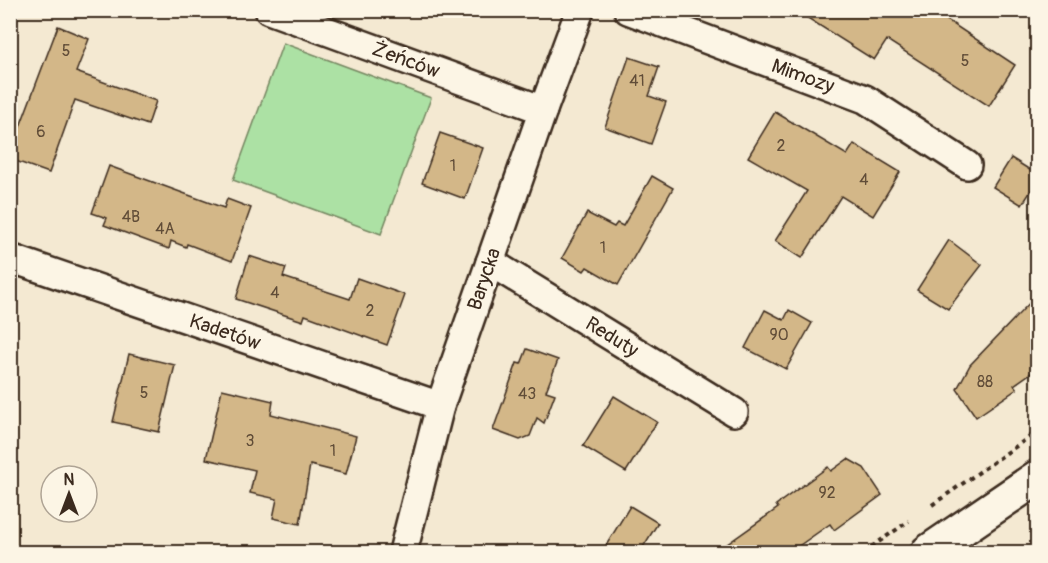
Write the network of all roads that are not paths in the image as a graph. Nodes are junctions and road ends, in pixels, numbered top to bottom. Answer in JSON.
{"nodes":[{"id":1,"x":269,"y":10,"type":"edge"},
{"id":2,"x":580,"y":10,"type":"edge"},
{"id":3,"x":628,"y":10,"type":"edge"},
{"id":4,"x":543,"y":110,"type":"junction"},
{"id":5,"x":967,"y":165,"type":"dead end"},
{"id":6,"x":10,"y":258,"type":"edge"},
{"id":7,"x":490,"y":262,"type":"junction"},
{"id":8,"x":440,"y":406,"type":"junction"},
{"id":9,"x":734,"y":412,"type":"dead end"},
{"id":10,"x":1038,"y":477,"type":"edge"},
{"id":11,"x":403,"y":552,"type":"edge"},
{"id":12,"x":928,"y":552,"type":"edge"}],
"edges":[{"from":1,"to":4,"type":"street","name":"Żeńców"},
{"from":2,"to":4,"type":"street","name":"Barycka"},
{"from":3,"to":5,"type":"street","name":"Mimozy"},
{"from":4,"to":7,"type":"street","name":"Barycka"},
{"from":6,"to":8,"type":"street","name":"Kadetów"},
{"from":7,"to":8,"type":"street","name":"Barycka"},
{"from":7,"to":9,"type":"street","name":"Reduty"},
{"from":8,"to":11,"type":"street","name":"Barycka"},
{"from":10,"to":12,"type":"street"}]}
